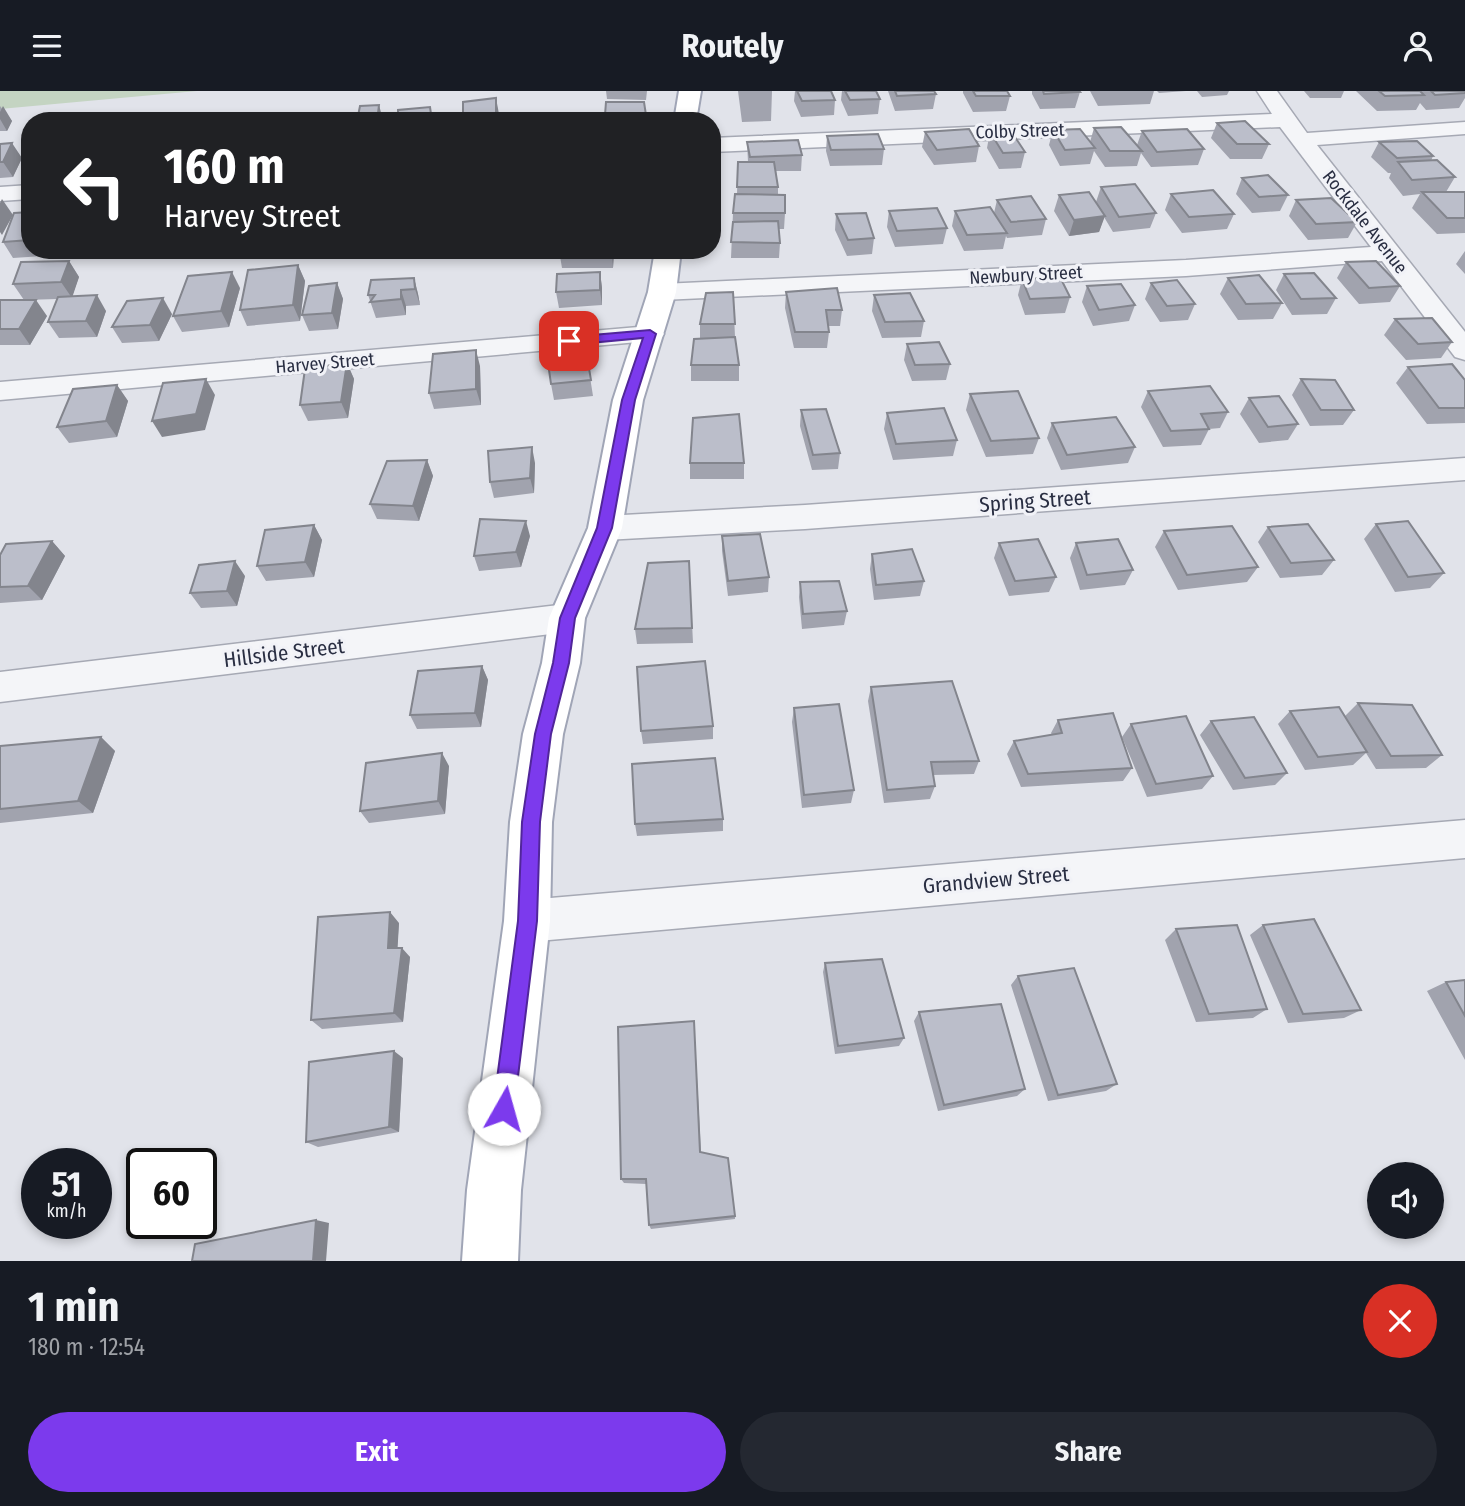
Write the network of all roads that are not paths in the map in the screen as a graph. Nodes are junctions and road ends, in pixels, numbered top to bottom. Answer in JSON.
{"nodes":[{"id":1,"x":690,"y":91,"type":"edge"},
{"id":2,"x":1267,"y":91,"type":"edge"},
{"id":3,"x":686,"y":112,"type":"edge"},
{"id":4,"x":1286,"y":120,"type":"junction"},
{"id":5,"x":1465,"y":128,"type":"edge"},
{"id":6,"x":1301,"y":140,"type":"junction"},
{"id":7,"x":721,"y":145,"type":"edge"},
{"id":8,"x":21,"y":192,"type":"edge"},
{"id":9,"x":0,"y":194,"type":"edge"},
{"id":10,"x":1389,"y":253,"type":"junction"},
{"id":11,"x":667,"y":259,"type":"edge"},
{"id":12,"x":663,"y":292,"type":"junction"},
{"id":13,"x":650,"y":334,"type":"junction"},
{"id":14,"x":1465,"y":351,"type":"edge"},
{"id":15,"x":0,"y":391,"type":"edge"},
{"id":16,"x":1465,"y":469,"type":"edge"},
{"id":17,"x":604,"y":528,"type":"junction"},
{"id":18,"x":567,"y":618,"type":"junction"},
{"id":19,"x":0,"y":687,"type":"edge"},
{"id":20,"x":1465,"y":839,"type":"edge"},
{"id":21,"x":527,"y":921,"type":"junction"},
{"id":22,"x":490,"y":1261,"type":"edge"}],
"edges":[{"from":1,"to":3,"type":"main road"},
{"from":2,"to":4,"type":"street","name":"Rockdale Avenue"},
{"from":4,"to":6,"type":"street","name":"Rockdale Avenue"},
{"from":4,"to":7,"type":"street","name":"Colby Street"},
{"from":5,"to":6,"type":"street"},
{"from":6,"to":10,"type":"street","name":"Rockdale Avenue"},
{"from":8,"to":9,"type":"street"},
{"from":10,"to":12,"type":"street","name":"Newbury Street"},
{"from":10,"to":14,"type":"street","name":"Rockdale Avenue"},
{"from":11,"to":12,"type":"main road"},
{"from":12,"to":13,"type":"main road"},
{"from":13,"to":15,"type":"street","name":"Harvey Street"},
{"from":13,"to":17,"type":"main road"},
{"from":16,"to":17,"type":"street","name":"Spring Street"},
{"from":17,"to":18,"type":"main road"},
{"from":18,"to":19,"type":"street","name":"Hillside Street"},
{"from":18,"to":21,"type":"main road"},
{"from":20,"to":21,"type":"street","name":"Grandview Street"},
{"from":21,"to":22,"type":"main road"}]}
